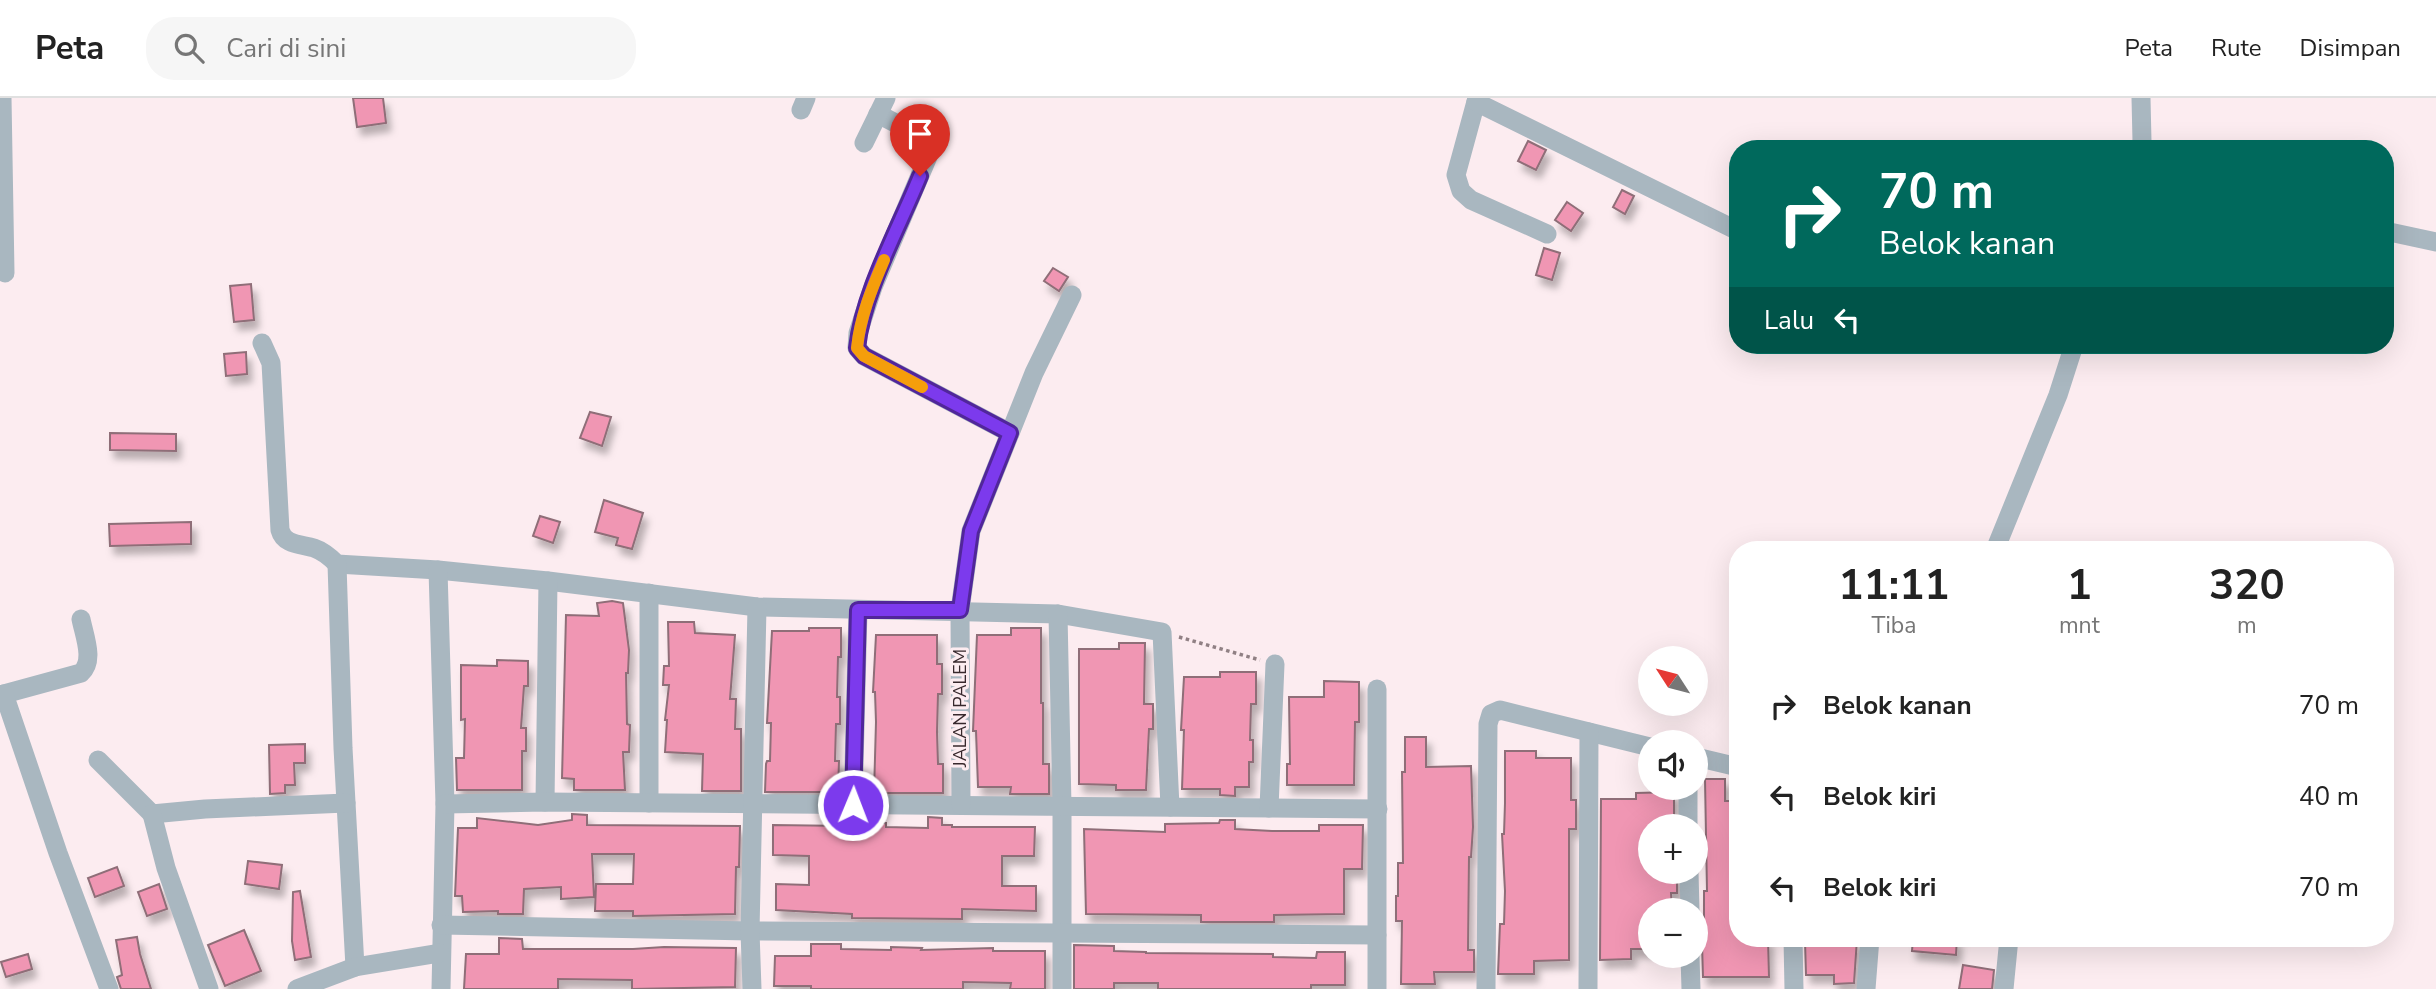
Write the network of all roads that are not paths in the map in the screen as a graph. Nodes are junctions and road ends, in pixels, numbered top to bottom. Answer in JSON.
{"nodes":[{"id":1,"x":2,"y":98,"type":"edge"},
{"id":2,"x":2141,"y":98,"type":"edge"},
{"id":3,"x":1476,"y":100,"type":"edge"},
{"id":4,"x":882,"y":106,"type":"edge"},
{"id":5,"x":2142,"y":140,"type":"edge"},
{"id":6,"x":864,"y":144,"type":"dead end"},
{"id":7,"x":1729,"y":226,"type":"edge"},
{"id":8,"x":2394,"y":233,"type":"edge"},
{"id":9,"x":1547,"y":234,"type":"dead end"},
{"id":10,"x":2436,"y":242,"type":"edge"},
{"id":11,"x":5,"y":273,"type":"dead end"},
{"id":12,"x":1072,"y":295,"type":"dead end"},
{"id":13,"x":262,"y":343,"type":"dead end"},
{"id":14,"x":2071,"y":354,"type":"edge"},
{"id":15,"x":1010,"y":433,"type":"junction"},
{"id":16,"x":1999,"y":541,"type":"edge"},
{"id":17,"x":337,"y":564,"type":"junction"},
{"id":18,"x":438,"y":570,"type":"junction"},
{"id":19,"x":548,"y":581,"type":"junction"},
{"id":20,"x":649,"y":593,"type":"junction"},
{"id":21,"x":757,"y":607,"type":"junction"},
{"id":22,"x":858,"y":610,"type":"junction"},
{"id":23,"x":960,"y":610,"type":"junction"},
{"id":24,"x":1058,"y":614,"type":"junction"},
{"id":25,"x":82,"y":619,"type":"dead end"},
{"id":26,"x":1275,"y":664,"type":"road end"},
{"id":27,"x":1377,"y":689,"type":"dead end"},
{"id":28,"x":2,"y":695,"type":"edge"},
{"id":29,"x":1589,"y":733,"type":"junction"},
{"id":30,"x":1638,"y":744,"type":"edge"},
{"id":31,"x":98,"y":760,"type":"dead end"},
{"id":32,"x":1708,"y":760,"type":"edge"},
{"id":33,"x":1729,"y":765,"type":"edge"},
{"id":34,"x":545,"y":802,"type":"junction"},
{"id":35,"x":346,"y":803,"type":"junction"},
{"id":36,"x":649,"y":803,"type":"junction"},
{"id":37,"x":445,"y":804,"type":"junction"},
{"id":38,"x":754,"y":804,"type":"junction"},
{"id":39,"x":853,"y":805,"type":"junction"},
{"id":40,"x":961,"y":805,"type":"junction"},
{"id":41,"x":1062,"y":806,"type":"junction"},
{"id":42,"x":1170,"y":807,"type":"junction"},
{"id":43,"x":1269,"y":808,"type":"junction"},
{"id":44,"x":1378,"y":809,"type":"junction"},
{"id":45,"x":152,"y":814,"type":"junction"},
{"id":46,"x":441,"y":925,"type":"junction"},
{"id":47,"x":750,"y":931,"type":"junction"},
{"id":48,"x":1061,"y":933,"type":"junction"},
{"id":49,"x":1377,"y":935,"type":"junction"},
{"id":50,"x":1793,"y":947,"type":"edge"},
{"id":51,"x":1869,"y":947,"type":"edge"},
{"id":52,"x":2008,"y":947,"type":"edge"},
{"id":53,"x":440,"y":953,"type":"junction"},
{"id":54,"x":355,"y":967,"type":"junction"},
{"id":55,"x":1690,"y":968,"type":"edge"},
{"id":56,"x":109,"y":989,"type":"edge"},
{"id":57,"x":209,"y":989,"type":"edge"},
{"id":58,"x":297,"y":989,"type":"edge"},
{"id":59,"x":441,"y":989,"type":"edge"},
{"id":60,"x":752,"y":989,"type":"edge"},
{"id":61,"x":1062,"y":989,"type":"edge"},
{"id":62,"x":1377,"y":989,"type":"edge"},
{"id":63,"x":1486,"y":989,"type":"edge"},
{"id":64,"x":1588,"y":989,"type":"edge"},
{"id":65,"x":1691,"y":989,"type":"edge"},
{"id":66,"x":1794,"y":989,"type":"edge"},
{"id":67,"x":1866,"y":989,"type":"edge"},
{"id":68,"x":2004,"y":989,"type":"edge"}],
"edges":[{"from":1,"to":11,"type":"street"},
{"from":2,"to":5,"type":"street"},
{"from":3,"to":7,"type":"street"},
{"from":3,"to":9,"type":"street"},
{"from":4,"to":6,"type":"street"},
{"from":4,"to":15,"type":"street"},
{"from":8,"to":10,"type":"street"},
{"from":12,"to":15,"type":"street","name":"JALAN PALEM"},
{"from":13,"to":17,"type":"street"},
{"from":14,"to":16,"type":"street"},
{"from":15,"to":23,"type":"street","name":"JALAN PALEM"},
{"from":17,"to":18,"type":"street"},
{"from":17,"to":35,"type":"street"},
{"from":18,"to":19,"type":"street"},
{"from":18,"to":37,"type":"street"},
{"from":19,"to":20,"type":"street"},
{"from":19,"to":34,"type":"street"},
{"from":20,"to":21,"type":"street"},
{"from":20,"to":36,"type":"street"},
{"from":21,"to":22,"type":"street"},
{"from":21,"to":38,"type":"street"},
{"from":22,"to":23,"type":"street"},
{"from":22,"to":39,"type":"street"},
{"from":23,"to":24,"type":"street"},
{"from":23,"to":40,"type":"street","name":"JALAN PALEM"},
{"from":24,"to":41,"type":"street"},
{"from":24,"to":42,"type":"street"},
{"from":25,"to":28,"type":"street"},
{"from":26,"to":43,"type":"street"},
{"from":27,"to":44,"type":"street"},
{"from":28,"to":56,"type":"street"},
{"from":29,"to":30,"type":"street"},
{"from":29,"to":63,"type":"street"},
{"from":29,"to":64,"type":"street"},
{"from":31,"to":45,"type":"street"},
{"from":32,"to":33,"type":"street"},
{"from":34,"to":36,"type":"street"},
{"from":34,"to":37,"type":"street"},
{"from":35,"to":45,"type":"street"},
{"from":35,"to":54,"type":"street"},
{"from":36,"to":38,"type":"street"},
{"from":37,"to":46,"type":"street"},
{"from":38,"to":39,"type":"street"},
{"from":38,"to":47,"type":"street"},
{"from":39,"to":40,"type":"street"},
{"from":40,"to":41,"type":"street"},
{"from":41,"to":42,"type":"street"},
{"from":41,"to":48,"type":"street"},
{"from":42,"to":43,"type":"street"},
{"from":43,"to":44,"type":"street"},
{"from":44,"to":49,"type":"street"},
{"from":45,"to":57,"type":"street"},
{"from":46,"to":47,"type":"street"},
{"from":46,"to":53,"type":"street"},
{"from":47,"to":48,"type":"street"},
{"from":47,"to":60,"type":"street"},
{"from":48,"to":49,"type":"street"},
{"from":48,"to":61,"type":"street"},
{"from":49,"to":62,"type":"street"},
{"from":50,"to":66,"type":"street"},
{"from":51,"to":67,"type":"street"},
{"from":52,"to":68,"type":"street"},
{"from":53,"to":54,"type":"street"},
{"from":53,"to":59,"type":"street"},
{"from":54,"to":58,"type":"street"},
{"from":55,"to":65,"type":"street"}]}
